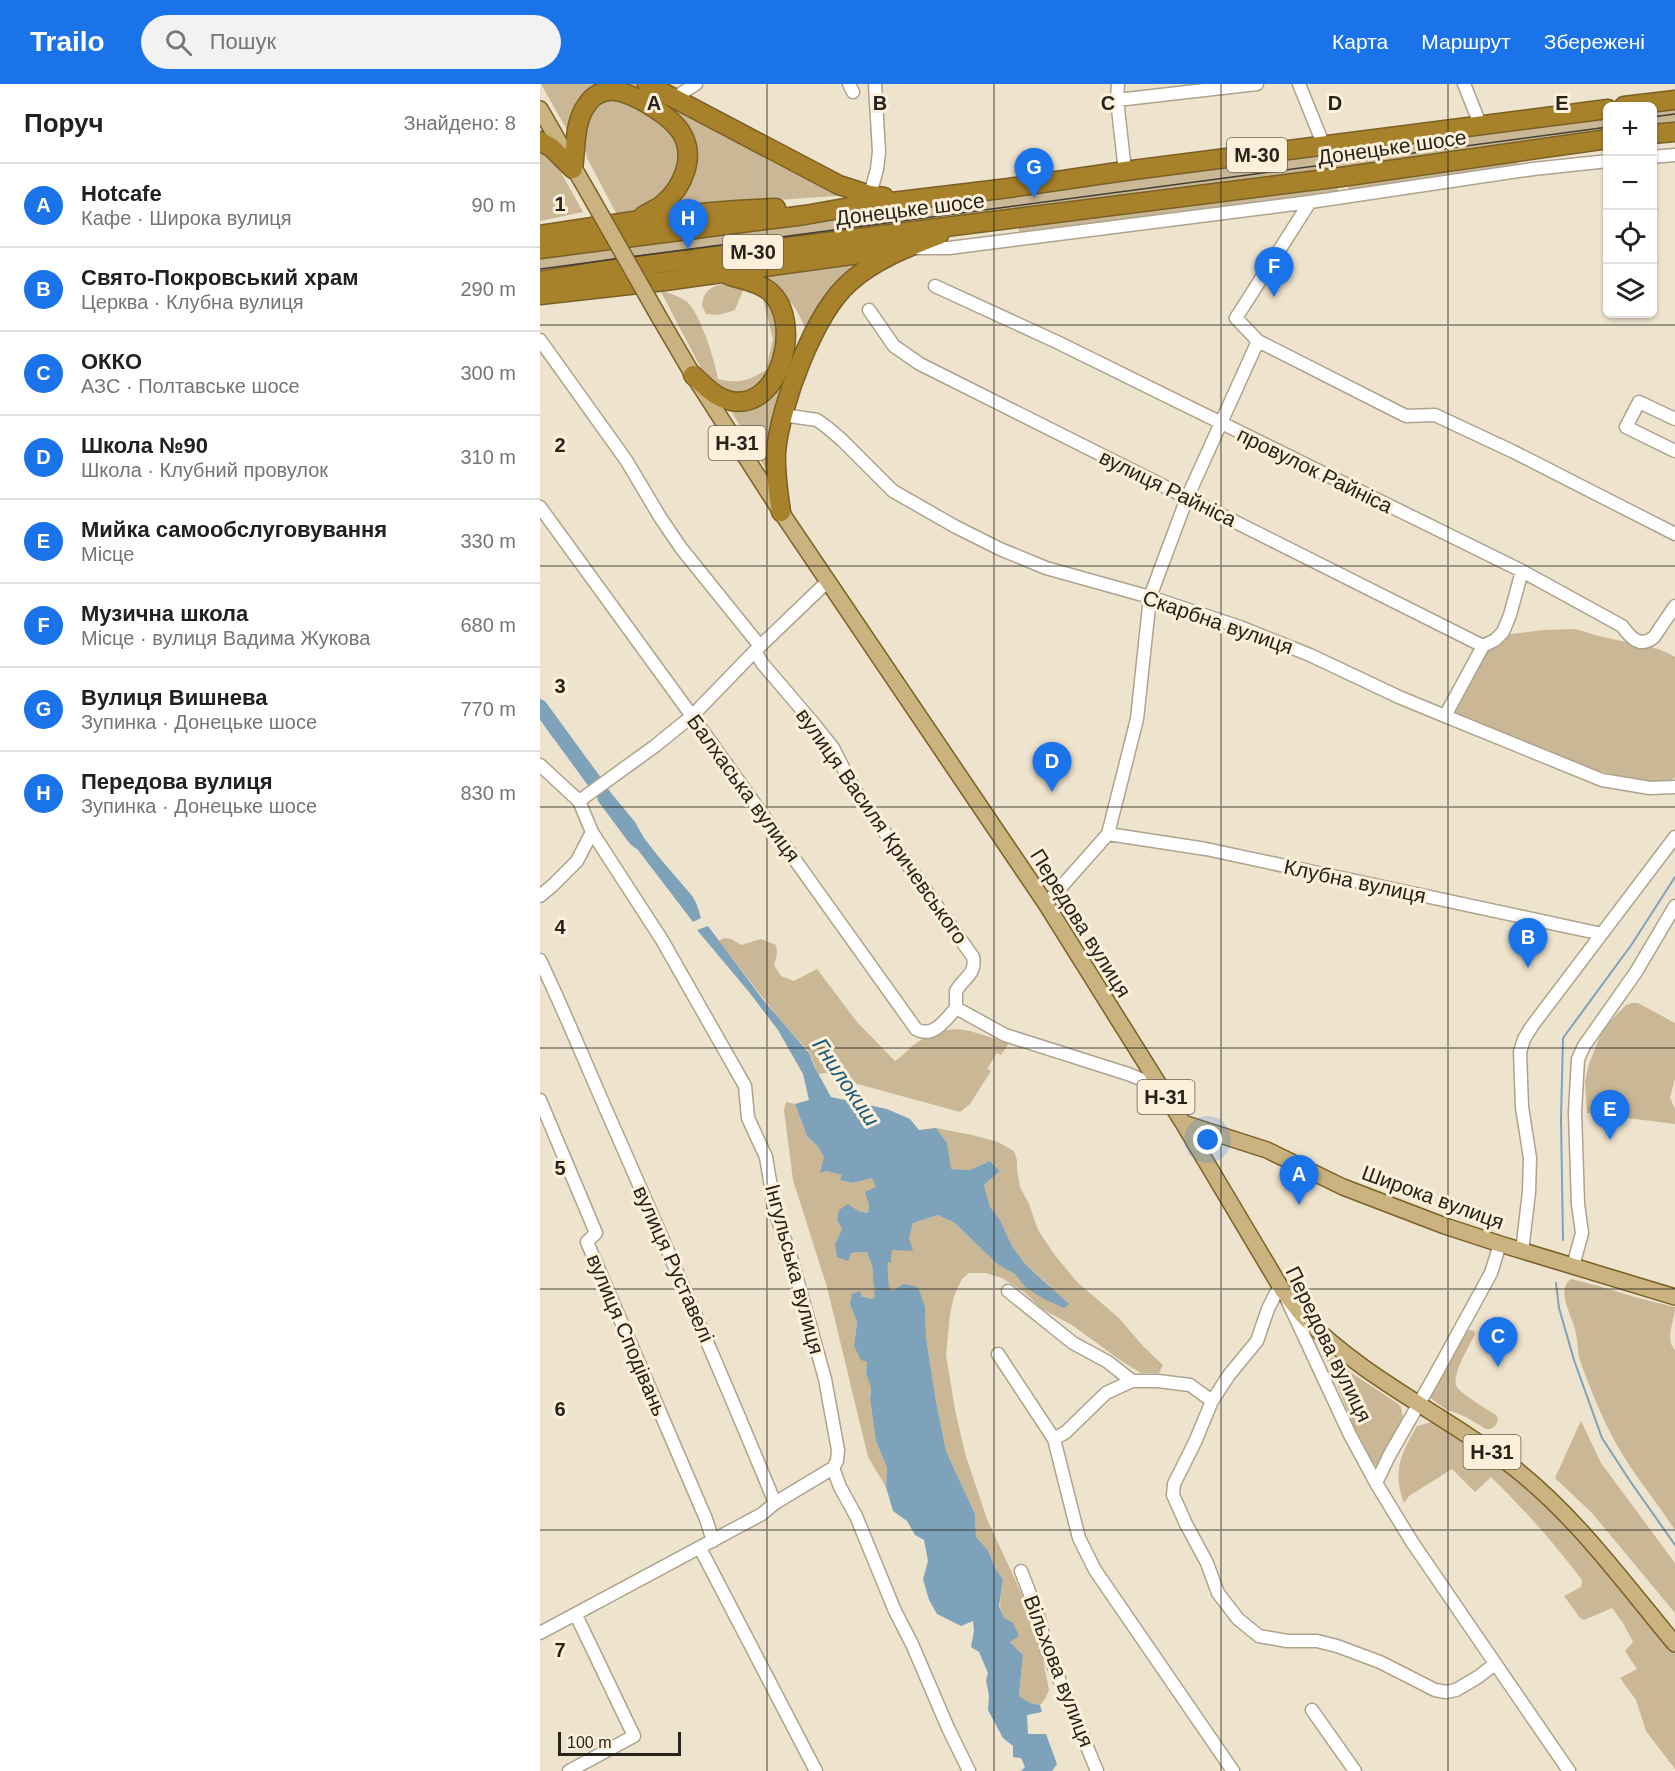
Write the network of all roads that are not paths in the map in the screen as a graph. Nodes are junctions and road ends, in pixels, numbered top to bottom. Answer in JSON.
{"nodes":[{"id":1,"x":647,"y":84,"type":"edge"},
{"id":2,"x":696,"y":84,"type":"edge"},
{"id":3,"x":875,"y":84,"type":"edge"},
{"id":4,"x":1118,"y":84,"type":"edge"},
{"id":5,"x":1257,"y":84,"type":"edge"},
{"id":6,"x":1299,"y":84,"type":"edge"},
{"id":7,"x":1464,"y":84,"type":"edge"},
{"id":8,"x":674,"y":98,"type":"junction"},
{"id":9,"x":1117,"y":100,"type":"junction"},
{"id":10,"x":1675,"y":100,"type":"edge"},
{"id":11,"x":1657,"y":102,"type":"edge"},
{"id":12,"x":540,"y":109,"type":"edge"},
{"id":13,"x":1603,"y":110,"type":"edge"},
{"id":14,"x":1480,"y":124,"type":"junction"},
{"id":15,"x":1675,"y":132,"type":"edge"},
{"id":16,"x":1657,"y":134,"type":"edge"},
{"id":17,"x":1603,"y":140,"type":"edge"},
{"id":18,"x":540,"y":141,"type":"edge"},
{"id":19,"x":1324,"y":146,"type":"junction"},
{"id":20,"x":1531,"y":150,"type":"junction"},
{"id":21,"x":1675,"y":155,"type":"edge"},
{"id":22,"x":1657,"y":157,"type":"edge"},
{"id":23,"x":1603,"y":162,"type":"edge"},
{"id":24,"x":573,"y":169,"type":"junction"},
{"id":25,"x":1533,"y":170,"type":"junction"},
{"id":26,"x":1125,"y":171,"type":"junction"},
{"id":27,"x":870,"y":195,"type":"junction"},
{"id":28,"x":906,"y":200,"type":"junction"},
{"id":29,"x":1310,"y":202,"type":"junction"},
{"id":30,"x":850,"y":207,"type":"junction"},
{"id":31,"x":633,"y":221,"type":"junction"},
{"id":32,"x":966,"y":225,"type":"junction"},
{"id":33,"x":540,"y":235,"type":"edge"},
{"id":34,"x":808,"y":245,"type":"junction"},
{"id":35,"x":906,"y":248,"type":"junction"},
{"id":36,"x":540,"y":249,"type":"edge"},
{"id":37,"x":875,"y":252,"type":"junction"},
{"id":38,"x":720,"y":274,"type":"junction"},
{"id":39,"x":540,"y":282,"type":"edge"},
{"id":40,"x":935,"y":286,"type":"dead end"},
{"id":41,"x":540,"y":295,"type":"edge"},
{"id":42,"x":868,"y":310,"type":"dead end"},
{"id":43,"x":540,"y":340,"type":"edge"},
{"id":44,"x":1258,"y":341,"type":"junction"},
{"id":45,"x":693,"y":375,"type":"junction"},
{"id":46,"x":783,"y":415,"type":"junction"},
{"id":47,"x":1675,"y":419,"type":"edge"},
{"id":48,"x":1221,"y":424,"type":"junction"},
{"id":49,"x":1675,"y":451,"type":"edge"},
{"id":50,"x":1187,"y":498,"type":"junction"},
{"id":51,"x":540,"y":507,"type":"edge"},
{"id":52,"x":782,"y":512,"type":"junction"},
{"id":53,"x":1675,"y":534,"type":"edge"},
{"id":54,"x":1522,"y":571,"type":"junction"},
{"id":55,"x":828,"y":581,"type":"junction"},
{"id":56,"x":1150,"y":597,"type":"junction"},
{"id":57,"x":1675,"y":606,"type":"edge"},
{"id":58,"x":1483,"y":646,"type":"junction"},
{"id":59,"x":757,"y":649,"type":"junction"},
{"id":60,"x":692,"y":716,"type":"junction"},
{"id":61,"x":1444,"y":716,"type":"junction"},
{"id":62,"x":540,"y":765,"type":"edge"},
{"id":63,"x":1675,"y":787,"type":"edge"},
{"id":64,"x":579,"y":801,"type":"junction"},
{"id":65,"x":592,"y":832,"type":"junction"},
{"id":66,"x":1108,"y":834,"type":"junction"},
{"id":67,"x":1675,"y":837,"type":"edge"},
{"id":68,"x":540,"y":896,"type":"edge"},
{"id":69,"x":1046,"y":904,"type":"junction"},
{"id":70,"x":1675,"y":906,"type":"edge"},
{"id":71,"x":1602,"y":934,"type":"junction"},
{"id":72,"x":540,"y":960,"type":"edge"},
{"id":73,"x":956,"y":1008,"type":"junction"},
{"id":74,"x":1160,"y":1087,"type":"junction"},
{"id":75,"x":540,"y":1100,"type":"edge"},
{"id":76,"x":1183,"y":1123,"type":"junction"},
{"id":77,"x":1500,"y":1244,"type":"junction"},
{"id":78,"x":1522,"y":1251,"type":"junction"},
{"id":79,"x":1573,"y":1266,"type":"junction"},
{"id":80,"x":1008,"y":1291,"type":"dead end"},
{"id":81,"x":1284,"y":1291,"type":"junction"},
{"id":82,"x":1675,"y":1297,"type":"edge"},
{"id":83,"x":998,"y":1354,"type":"dead end"},
{"id":84,"x":1132,"y":1381,"type":"junction"},
{"id":85,"x":1212,"y":1401,"type":"junction"},
{"id":86,"x":1419,"y":1404,"type":"junction"},
{"id":87,"x":1054,"y":1439,"type":"junction"},
{"id":88,"x":833,"y":1468,"type":"junction"},
{"id":89,"x":1376,"y":1483,"type":"junction"},
{"id":90,"x":775,"y":1503,"type":"junction"},
{"id":91,"x":713,"y":1541,"type":"junction"},
{"id":92,"x":700,"y":1548,"type":"junction"},
{"id":93,"x":1021,"y":1571,"type":"dead end"},
{"id":94,"x":576,"y":1615,"type":"junction"},
{"id":95,"x":540,"y":1633,"type":"edge"},
{"id":96,"x":1675,"y":1644,"type":"edge"},
{"id":97,"x":1495,"y":1664,"type":"junction"},
{"id":98,"x":1311,"y":1710,"type":"dead end"},
{"id":99,"x":569,"y":1771,"type":"edge"},
{"id":100,"x":816,"y":1771,"type":"edge"},
{"id":101,"x":969,"y":1771,"type":"edge"},
{"id":102,"x":1097,"y":1771,"type":"edge"},
{"id":103,"x":1233,"y":1771,"type":"edge"},
{"id":104,"x":1355,"y":1771,"type":"edge"},
{"id":105,"x":1569,"y":1771,"type":"edge"}],
"edges":[{"from":1,"to":8,"type":"highway"},
{"from":2,"to":8,"type":"street"},
{"from":3,"to":27,"type":"street"},
{"from":4,"to":9,"type":"street"},
{"from":5,"to":9,"type":"street"},
{"from":6,"to":19,"type":"street"},
{"from":7,"to":14,"type":"street"},
{"from":8,"to":27,"type":"highway"},
{"from":9,"to":26,"type":"street"},
{"from":10,"to":11,"type":"highway"},
{"from":12,"to":24,"type":"main road","name":"Передова вулиця","number":"Н-31"},
{"from":13,"to":14,"type":"highway","name":"Донецьке шосе","number":"М-30"},
{"from":14,"to":19,"type":"highway","name":"Донецьке шосе","number":"М-30"},
{"from":15,"to":16,"type":"highway"},
{"from":17,"to":20,"type":"highway","name":"Донецьке шосе","number":"М-30"},
{"from":18,"to":24,"type":"highway"},
{"from":19,"to":26,"type":"highway","name":"Донецьке шосе","number":"М-30"},
{"from":20,"to":25,"type":"street"},
{"from":20,"to":32,"type":"highway","name":"Донецьке шосе","number":"М-30"},
{"from":21,"to":22,"type":"street"},
{"from":23,"to":25,"type":"street"},
{"from":24,"to":31,"type":"highway"},
{"from":24,"to":45,"type":"main road","name":"Передова вулиця","number":"Н-31","bridge":true},
{"from":25,"to":29,"type":"street"},
{"from":26,"to":28,"type":"highway","name":"Донецьке шосе","number":"М-30"},
{"from":27,"to":28,"type":"highway"},
{"from":28,"to":30,"type":"highway","name":"Донецьке шосе","number":"М-30"},
{"from":29,"to":35,"type":"street"},
{"from":29,"to":44,"type":"street"},
{"from":30,"to":31,"type":"highway"},
{"from":30,"to":36,"type":"highway","name":"Донецьке шосе","number":"М-30"},
{"from":31,"to":33,"type":"highway"},
{"from":32,"to":34,"type":"highway","name":"Донецьке шосе","number":"М-30"},
{"from":32,"to":35,"type":"highway"},
{"from":34,"to":37,"type":"highway"},
{"from":34,"to":39,"type":"highway","name":"Донецьке шосе","number":"М-30"},
{"from":35,"to":37,"type":"highway"},
{"from":35,"to":46,"type":"highway"},
{"from":37,"to":38,"type":"highway"},
{"from":38,"to":41,"type":"highway"},
{"from":38,"to":45,"type":"highway"},
{"from":40,"to":48,"type":"street","name":"провулок Райніса"},
{"from":42,"to":50,"type":"street","name":"вулиця Райніса"},
{"from":43,"to":59,"type":"street","name":"вулиця Василя Кричевського"},
{"from":44,"to":48,"type":"street"},
{"from":44,"to":53,"type":"street"},
{"from":45,"to":52,"type":"main road","name":"Передова вулиця","number":"Н-31"},
{"from":46,"to":52,"type":"highway"},
{"from":46,"to":56,"type":"street","name":"Скарбна вулиця"},
{"from":47,"to":49,"type":"street"},
{"from":48,"to":50,"type":"street"},
{"from":48,"to":54,"type":"street","name":"провулок Райніса"},
{"from":50,"to":56,"type":"street"},
{"from":50,"to":58,"type":"street","name":"вулиця Райніса"},
{"from":51,"to":60,"type":"street","name":"Балхаська вулиця"},
{"from":52,"to":55,"type":"main road","name":"Передова вулиця","number":"Н-31"},
{"from":54,"to":57,"type":"street","name":"провулок Райніса"},
{"from":54,"to":58,"type":"street"},
{"from":55,"to":59,"type":"street"},
{"from":55,"to":69,"type":"main road","name":"Передова вулиця","number":"Н-31"},
{"from":56,"to":61,"type":"street","name":"Скарбна вулиця"},
{"from":56,"to":66,"type":"street"},
{"from":58,"to":61,"type":"street"},
{"from":59,"to":60,"type":"street"},
{"from":59,"to":73,"type":"street","name":"вулиця Василя Кричевського"},
{"from":60,"to":64,"type":"street"},
{"from":60,"to":73,"type":"street","name":"Балхаська вулиця"},
{"from":61,"to":63,"type":"street","name":"Скарбна вулиця"},
{"from":62,"to":64,"type":"street","name":"Інгульська вулиця"},
{"from":64,"to":65,"type":"street","name":"Інгульська вулиця"},
{"from":65,"to":68,"type":"street"},
{"from":65,"to":88,"type":"street","name":"Інгульська вулиця"},
{"from":66,"to":69,"type":"street"},
{"from":66,"to":71,"type":"street","name":"Клубна вулиця"},
{"from":67,"to":71,"type":"street"},
{"from":69,"to":74,"type":"main road","name":"Передова вулиця","number":"Н-31"},
{"from":70,"to":79,"type":"street"},
{"from":71,"to":78,"type":"street"},
{"from":72,"to":90,"type":"street","name":"вулиця Руставелі"},
{"from":73,"to":74,"type":"street"},
{"from":74,"to":76,"type":"main road","name":"Передова вулиця","number":"Н-31"},
{"from":75,"to":91,"type":"street","name":"вулиця Сподівань"},
{"from":76,"to":77,"type":"main road","name":"Широка вулиця"},
{"from":76,"to":81,"type":"main road","name":"Передова вулиця","number":"Н-31"},
{"from":77,"to":78,"type":"main road","name":"Широка вулиця"},
{"from":77,"to":86,"type":"street"},
{"from":78,"to":79,"type":"main road","name":"Широка вулиця"},
{"from":79,"to":82,"type":"main road","name":"Широка вулиця"},
{"from":80,"to":84,"type":"street"},
{"from":81,"to":85,"type":"street"},
{"from":81,"to":86,"type":"main road","number":"Н-31"},
{"from":81,"to":89,"type":"street","name":"Передова вулиця"},
{"from":83,"to":87,"type":"street"},
{"from":84,"to":85,"type":"street"},
{"from":84,"to":87,"type":"street"},
{"from":85,"to":97,"type":"street"},
{"from":86,"to":89,"type":"street"},
{"from":86,"to":96,"type":"main road","number":"Н-31"},
{"from":87,"to":103,"type":"street"},
{"from":88,"to":90,"type":"street"},
{"from":88,"to":101,"type":"street","name":"Інгульська вулиця"},
{"from":89,"to":97,"type":"street","name":"Передова вулиця"},
{"from":90,"to":91,"type":"street"},
{"from":91,"to":92,"type":"street"},
{"from":92,"to":94,"type":"street"},
{"from":92,"to":100,"type":"street"},
{"from":93,"to":102,"type":"street","name":"Вільхова вулиця"},
{"from":94,"to":95,"type":"street"},
{"from":94,"to":99,"type":"street"},
{"from":97,"to":105,"type":"street","name":"Передова вулиця"},
{"from":98,"to":104,"type":"street"}]}
